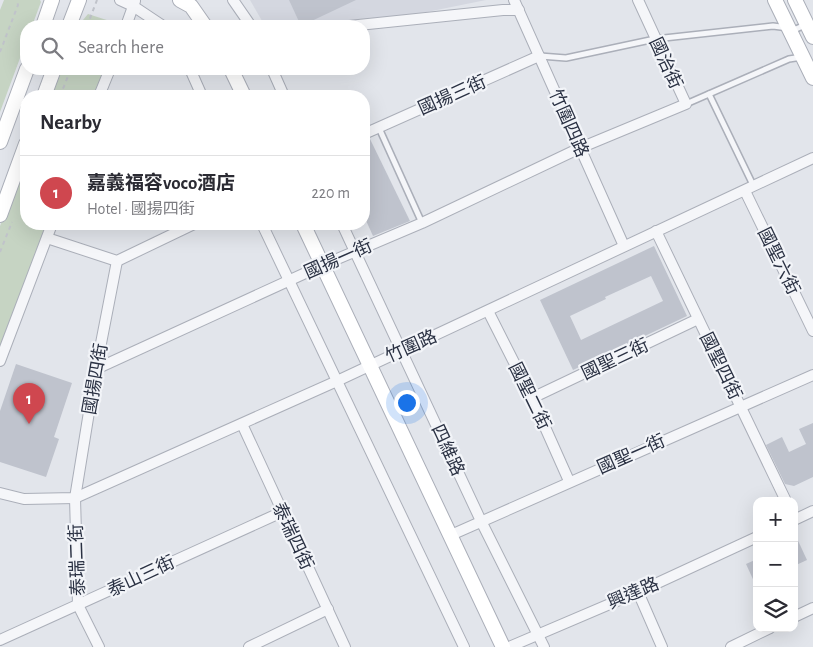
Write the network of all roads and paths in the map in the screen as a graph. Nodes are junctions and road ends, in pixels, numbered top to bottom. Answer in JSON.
{"nodes":[{"id":1,"x":17,"y":0,"type":"edge"},
{"id":2,"x":52,"y":0,"type":"edge"},
{"id":3,"x":79,"y":0,"type":"edge"},
{"id":4,"x":97,"y":0,"type":"edge"},
{"id":5,"x":120,"y":0,"type":"edge"},
{"id":6,"x":180,"y":0,"type":"edge"},
{"id":7,"x":234,"y":0,"type":"edge"},
{"id":8,"x":638,"y":0,"type":"edge"},
{"id":9,"x":775,"y":0,"type":"edge"},
{"id":10,"x":795,"y":0,"type":"edge"},
{"id":11,"x":134,"y":3,"type":"edge"},
{"id":12,"x":516,"y":5,"type":"edge"},
{"id":13,"x":45,"y":20,"type":"edge"},
{"id":14,"x":71,"y":20,"type":"edge"},
{"id":15,"x":89,"y":20,"type":"edge"},
{"id":16,"x":128,"y":20,"type":"edge"},
{"id":17,"x":155,"y":20,"type":"edge"},
{"id":18,"x":201,"y":20,"type":"edge"},
{"id":19,"x":247,"y":20,"type":"edge"},
{"id":20,"x":370,"y":24,"type":"edge"},
{"id":21,"x":788,"y":27,"type":"junction"},
{"id":22,"x":811,"y":28,"type":"edge"},
{"id":23,"x":655,"y":39,"type":"junction"},
{"id":24,"x":0,"y":52,"type":"edge"},
{"id":25,"x":539,"y":56,"type":"junction"},
{"id":26,"x":802,"y":57,"type":"junction"},
{"id":27,"x":25,"y":75,"type":"edge"},
{"id":28,"x":52,"y":75,"type":"edge"},
{"id":29,"x":69,"y":75,"type":"edge"},
{"id":30,"x":108,"y":75,"type":"edge"},
{"id":31,"x":193,"y":75,"type":"edge"},
{"id":32,"x":234,"y":75,"type":"edge"},
{"id":33,"x":275,"y":75,"type":"edge"},
{"id":34,"x":813,"y":78,"type":"edge"},
{"id":35,"x":46,"y":90,"type":"edge"},
{"id":36,"x":62,"y":90,"type":"edge"},
{"id":37,"x":101,"y":90,"type":"edge"},
{"id":38,"x":199,"y":90,"type":"edge"},
{"id":39,"x":241,"y":90,"type":"edge"},
{"id":40,"x":281,"y":90,"type":"edge"},
{"id":41,"x":709,"y":94,"type":"junction"},
{"id":42,"x":686,"y":104,"type":"junction"},
{"id":43,"x":378,"y":127,"type":"junction"},
{"id":44,"x":370,"y":131,"type":"edge"},
{"id":45,"x":0,"y":142,"type":"edge"},
{"id":46,"x":580,"y":148,"type":"junction"},
{"id":47,"x":813,"y":158,"type":"edge"},
{"id":48,"x":20,"y":160,"type":"edge"},
{"id":49,"x":749,"y":189,"type":"junction"},
{"id":50,"x":0,"y":215,"type":"edge"},
{"id":51,"x":422,"y":223,"type":"junction"},
{"id":52,"x":49,"y":230,"type":"edge"},
{"id":53,"x":182,"y":230,"type":"edge"},
{"id":54,"x":265,"y":230,"type":"edge"},
{"id":55,"x":306,"y":230,"type":"edge"},
{"id":56,"x":345,"y":230,"type":"edge"},
{"id":57,"x":656,"y":231,"type":"junction"},
{"id":58,"x":46,"y":238,"type":"junction"},
{"id":59,"x":624,"y":246,"type":"junction"},
{"id":60,"x":354,"y":252,"type":"junction"},
{"id":61,"x":117,"y":261,"type":"junction"},
{"id":62,"x":323,"y":265,"type":"junction"},
{"id":63,"x":290,"y":280,"type":"junction"},
{"id":64,"x":488,"y":311,"type":"junction"},
{"id":65,"x":698,"y":319,"type":"junction"},
{"id":66,"x":813,"y":331,"type":"edge"},
{"id":67,"x":402,"y":350,"type":"junction"},
{"id":68,"x":0,"y":361,"type":"edge"},
{"id":69,"x":369,"y":365,"type":"junction"},
{"id":70,"x":96,"y":369,"type":"junction"},
{"id":71,"x":813,"y":375,"type":"edge"},
{"id":72,"x":336,"y":381,"type":"junction"},
{"id":73,"x":532,"y":398,"type":"junction"},
{"id":74,"x":740,"y":406,"type":"junction"},
{"id":75,"x":242,"y":424,"type":"junction"},
{"id":76,"x":569,"y":481,"type":"junction"},
{"id":77,"x":0,"y":493,"type":"edge"},
{"id":78,"x":784,"y":497,"type":"edge"},
{"id":79,"x":75,"y":498,"type":"junction"},
{"id":80,"x":813,"y":511,"type":"edge"},
{"id":81,"x":282,"y":512,"type":"junction"},
{"id":82,"x":798,"y":518,"type":"edge"},
{"id":83,"x":481,"y":521,"type":"junction"},
{"id":84,"x":451,"y":535,"type":"junction"},
{"id":85,"x":753,"y":539,"type":"edge"},
{"id":86,"x":638,"y":592,"type":"junction"},
{"id":87,"x":78,"y":605,"type":"junction"},
{"id":88,"x":813,"y":608,"type":"edge"},
{"id":89,"x":328,"y":610,"type":"junction"},
{"id":90,"x":798,"y":615,"type":"edge"},
{"id":91,"x":762,"y":632,"type":"edge"},
{"id":92,"x":537,"y":634,"type":"junction"},
{"id":93,"x":0,"y":640,"type":"edge"},
{"id":94,"x":99,"y":647,"type":"edge"},
{"id":95,"x":249,"y":647,"type":"edge"},
{"id":96,"x":345,"y":647,"type":"edge"},
{"id":97,"x":464,"y":647,"type":"edge"},
{"id":98,"x":503,"y":647,"type":"edge"},
{"id":99,"x":509,"y":647,"type":"edge"},
{"id":100,"x":544,"y":647,"type":"edge"},
{"id":101,"x":662,"y":647,"type":"edge"},
{"id":102,"x":731,"y":647,"type":"edge"}],
"edges":[{"from":1,"to":24,"type":"path"},
{"from":2,"to":13,"type":"street"},
{"from":3,"to":14,"type":"street"},
{"from":4,"to":15,"type":"path"},
{"from":5,"to":11,"type":"street"},
{"from":6,"to":18,"type":"street"},
{"from":7,"to":19,"type":"street"},
{"from":8,"to":23,"type":"street","name":"國治街"},
{"from":9,"to":21,"type":"street"},
{"from":10,"to":22,"type":"street"},
{"from":11,"to":16,"type":"street"},
{"from":11,"to":17,"type":"street"},
{"from":12,"to":20,"type":"street"},
{"from":12,"to":25,"type":"street","name":"竹圍四路"},
{"from":21,"to":22,"type":"lane"},
{"from":21,"to":23,"type":"lane"},
{"from":21,"to":26,"type":"street"},
{"from":23,"to":25,"type":"lane"},
{"from":23,"to":42,"type":"street","name":"國治街"},
{"from":25,"to":43,"type":"street","name":"國揚三街"},
{"from":25,"to":46,"type":"street","name":"竹圍四路"},
{"from":26,"to":34,"type":"street"},
{"from":26,"to":41,"type":"lane"},
{"from":27,"to":45,"type":"street"},
{"from":28,"to":35,"type":"street"},
{"from":29,"to":36,"type":"path"},
{"from":30,"to":37,"type":"street"},
{"from":31,"to":38,"type":"street"},
{"from":32,"to":39,"type":"street"},
{"from":33,"to":40,"type":"street"},
{"from":41,"to":42,"type":"lane"},
{"from":41,"to":49,"type":"lane"},
{"from":42,"to":46,"type":"street","name":"國治街"},
{"from":43,"to":44,"type":"street","name":"國揚三街"},
{"from":43,"to":51,"type":"lane"},
{"from":46,"to":51,"type":"street","name":"國揚一街"},
{"from":46,"to":59,"type":"street","name":"竹圍四路"},
{"from":47,"to":49,"type":"street","name":"竹圍路"},
{"from":48,"to":50,"type":"street"},
{"from":49,"to":57,"type":"street","name":"竹圍路"},
{"from":49,"to":66,"type":"street","name":"國聖六街"},
{"from":51,"to":60,"type":"street","name":"國揚一街"},
{"from":52,"to":58,"type":"street"},
{"from":53,"to":61,"type":"street"},
{"from":54,"to":63,"type":"street"},
{"from":55,"to":62,"type":"street","name":"四維路"},
{"from":56,"to":60,"type":"street","name":"四維路"},
{"from":57,"to":59,"type":"street","name":"竹圍路"},
{"from":57,"to":65,"type":"street","name":"國聖四街"},
{"from":58,"to":61,"type":"street"},
{"from":58,"to":68,"type":"street"},
{"from":59,"to":64,"type":"street","name":"竹圍路"},
{"from":60,"to":62,"type":"street","name":"國揚一街"},
{"from":60,"to":67,"type":"street","name":"四維路"},
{"from":61,"to":70,"type":"street","name":"國揚四街"},
{"from":62,"to":63,"type":"street","name":"國揚一街"},
{"from":62,"to":69,"type":"street","name":"四維路"},
{"from":63,"to":70,"type":"street","name":"國揚一街"},
{"from":63,"to":72,"type":"street"},
{"from":64,"to":67,"type":"street","name":"竹圍路"},
{"from":64,"to":73,"type":"street","name":"國聖二街"},
{"from":65,"to":73,"type":"street","name":"國聖三街"},
{"from":65,"to":74,"type":"street","name":"國聖四街"},
{"from":67,"to":69,"type":"street","name":"竹圍路"},
{"from":67,"to":83,"type":"street","name":"四維路"},
{"from":69,"to":72,"type":"street","name":"竹圍路"},
{"from":69,"to":84,"type":"street","name":"四維路"},
{"from":70,"to":79,"type":"street","name":"國揚四街"},
{"from":71,"to":74,"type":"street","name":"國聖一街"},
{"from":72,"to":75,"type":"street","name":"竹圍路"},
{"from":72,"to":97,"type":"street"},
{"from":73,"to":76,"type":"street","name":"國聖二街"},
{"from":74,"to":76,"type":"street","name":"國聖一街"},
{"from":74,"to":78,"type":"street","name":"國聖四街"},
{"from":75,"to":79,"type":"street","name":"竹圍路"},
{"from":75,"to":81,"type":"street","name":"泰瑞四街"},
{"from":76,"to":83,"type":"street","name":"國聖一街"},
{"from":77,"to":79,"type":"street","name":"竹圍路"},
{"from":79,"to":87,"type":"street","name":"泰瑞二街"},
{"from":80,"to":82,"type":"street"},
{"from":81,"to":87,"type":"street","name":"泰山三街"},
{"from":81,"to":89,"type":"street","name":"泰瑞四街"},
{"from":83,"to":84,"type":"street","name":"國聖一街"},
{"from":83,"to":92,"type":"street","name":"四維路"},
{"from":84,"to":98,"type":"street","name":"四維路"},
{"from":85,"to":86,"type":"street","name":"興達路"},
{"from":86,"to":92,"type":"street","name":"興達路"},
{"from":86,"to":101,"type":"street"},
{"from":87,"to":93,"type":"street","name":"泰山三街"},
{"from":87,"to":94,"type":"street","name":"泰瑞二街"},
{"from":88,"to":90,"type":"street"},
{"from":89,"to":95,"type":"street"},
{"from":89,"to":96,"type":"street","name":"泰瑞四街"},
{"from":91,"to":102,"type":"street"},
{"from":92,"to":99,"type":"street","name":"興達路"},
{"from":92,"to":100,"type":"street","name":"四維路"}]}
